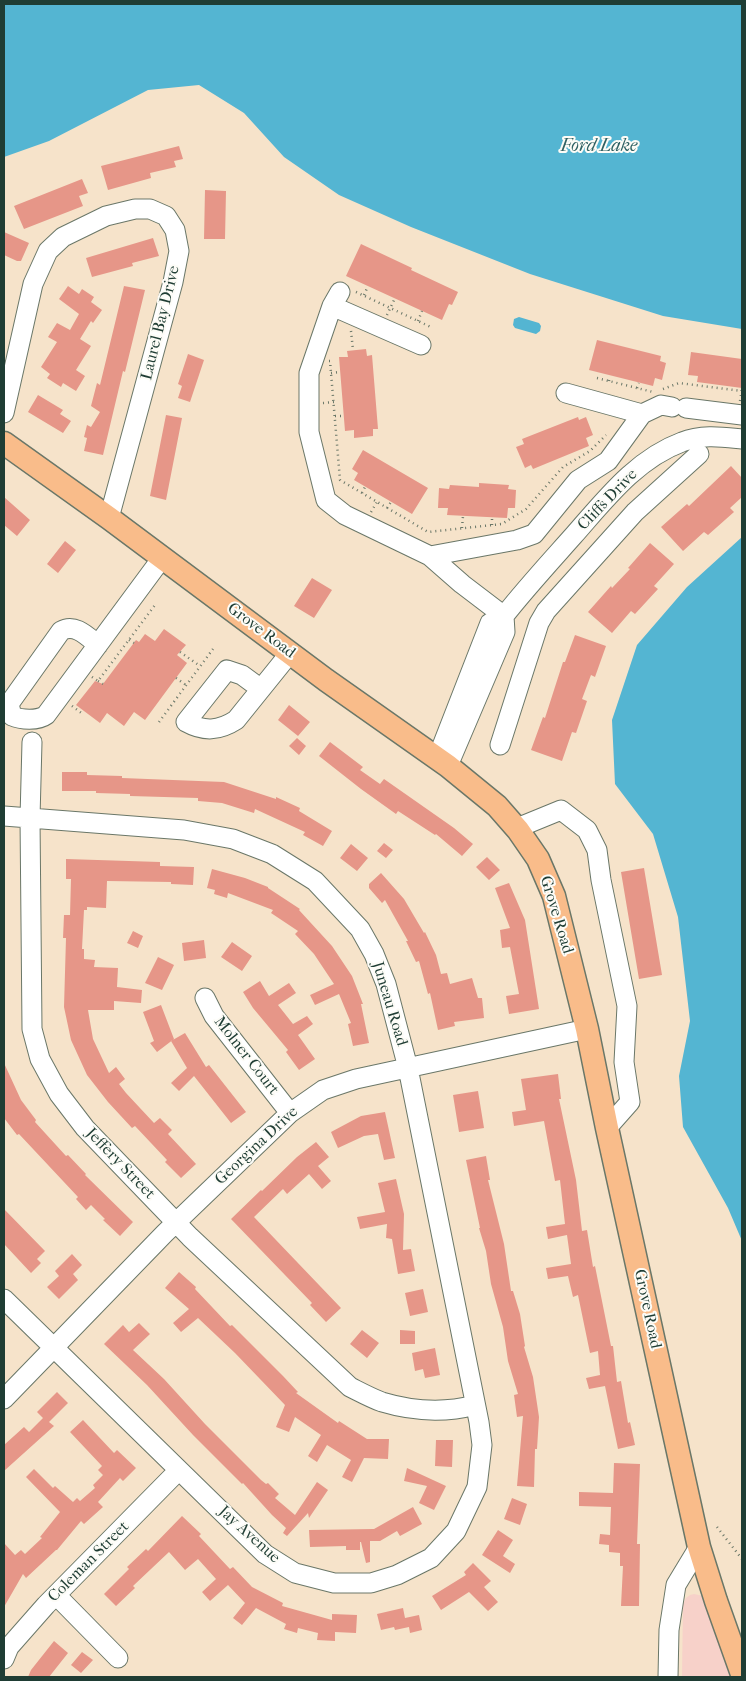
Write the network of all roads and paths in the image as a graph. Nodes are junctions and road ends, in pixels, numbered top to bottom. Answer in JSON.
{"nodes":[{"id":1,"x":368,"y":286,"type":"dead end"},
{"id":2,"x":364,"y":295,"type":"junction"},
{"id":3,"x":342,"y":296,"type":"junction"},
{"id":4,"x":395,"y":298,"type":"dead end"},
{"id":5,"x":390,"y":308,"type":"junction"},
{"id":6,"x":422,"y":311,"type":"dead end"},
{"id":7,"x":418,"y":321,"type":"junction"},
{"id":8,"x":351,"y":326,"type":"dead end"},
{"id":9,"x":433,"y":328,"type":"dead end"},
{"id":10,"x":421,"y":345,"type":"dead end"},
{"id":11,"x":353,"y":350,"type":"dead end"},
{"id":12,"x":326,"y":359,"type":"dead end"},
{"id":13,"x":340,"y":372,"type":"dead end"},
{"id":14,"x":331,"y":373,"type":"junction"},
{"id":15,"x":610,"y":376,"type":"dead end"},
{"id":16,"x":596,"y":378,"type":"dead end"},
{"id":17,"x":608,"y":381,"type":"junction"},
{"id":18,"x":639,"y":383,"type":"dead end"},
{"id":19,"x":637,"y":388,"type":"junction"},
{"id":20,"x":662,"y":389,"type":"dead end"},
{"id":21,"x":742,"y":390,"type":"edge"},
{"id":22,"x":654,"y":392,"type":"dead end"},
{"id":23,"x":566,"y":393,"type":"dead end"},
{"id":24,"x":4,"y":413,"type":"edge"},
{"id":25,"x":642,"y":414,"type":"junction"},
{"id":26,"x":742,"y":414,"type":"edge"},
{"id":27,"x":335,"y":416,"type":"junction"},
{"id":28,"x":344,"y":416,"type":"dead end"},
{"id":29,"x":606,"y":436,"type":"dead end"},
{"id":30,"x":742,"y":439,"type":"edge"},
{"id":31,"x":4,"y":443,"type":"edge"},
{"id":32,"x":699,"y":454,"type":"dead end"},
{"id":33,"x":366,"y":487,"type":"dead end"},
{"id":34,"x":614,"y":490,"type":"junction"},
{"id":35,"x":362,"y":493,"type":"junction"},
{"id":36,"x":391,"y":502,"type":"dead end"},
{"id":37,"x":387,"y":508,"type":"junction"},
{"id":38,"x":634,"y":512,"type":"junction"},
{"id":39,"x":463,"y":516,"type":"dead end"},
{"id":40,"x":109,"y":518,"type":"junction"},
{"id":41,"x":492,"y":518,"type":"dead end"},
{"id":42,"x":492,"y":525,"type":"junction"},
{"id":43,"x":462,"y":528,"type":"junction"},
{"id":44,"x":534,"y":534,"type":"junction"},
{"id":45,"x":557,"y":554,"type":"junction"},
{"id":46,"x":430,"y":556,"type":"junction"},
{"id":47,"x":162,"y":558,"type":"junction"},
{"id":48,"x":523,"y":593,"type":"junction"},
{"id":49,"x":156,"y":605,"type":"dead end"},
{"id":50,"x":546,"y":611,"type":"junction"},
{"id":51,"x":504,"y":616,"type":"junction"},
{"id":52,"x":129,"y":640,"type":"junction"},
{"id":53,"x":134,"y":643,"type":"dead end"},
{"id":54,"x":98,"y":645,"type":"junction"},
{"id":55,"x":213,"y":649,"type":"dead end"},
{"id":56,"x":180,"y":652,"type":"dead end"},
{"id":57,"x":290,"y":653,"type":"junction"},
{"id":58,"x":200,"y":666,"type":"junction"},
{"id":59,"x":90,"y":676,"type":"dead end"},
{"id":60,"x":176,"y":678,"type":"dead end"},
{"id":61,"x":98,"y":681,"type":"junction"},
{"id":62,"x":103,"y":684,"type":"dead end"},
{"id":63,"x":186,"y":685,"type":"junction"},
{"id":64,"x":261,"y":689,"type":"dead end"},
{"id":65,"x":69,"y":704,"type":"dead end"},
{"id":66,"x":84,"y":715,"type":"dead end"},
{"id":67,"x":159,"y":722,"type":"dead end"},
{"id":68,"x":32,"y":742,"type":"dead end"},
{"id":69,"x":500,"y":745,"type":"dead end"},
{"id":70,"x":442,"y":762,"type":"junction"},
{"id":71,"x":4,"y":816,"type":"edge"},
{"id":72,"x":30,"y":818,"type":"junction"},
{"id":73,"x":517,"y":828,"type":"junction"},
{"id":74,"x":205,"y":998,"type":"dead end"},
{"id":75,"x":588,"y":1029,"type":"junction"},
{"id":76,"x":408,"y":1068,"type":"junction"},
{"id":77,"x":290,"y":1113,"type":"junction"},
{"id":78,"x":607,"y":1128,"type":"junction"},
{"id":79,"x":178,"y":1222,"type":"junction"},
{"id":80,"x":4,"y":1299,"type":"edge"},
{"id":81,"x":54,"y":1348,"type":"junction"},
{"id":82,"x":4,"y":1398,"type":"edge"},
{"id":83,"x":475,"y":1405,"type":"junction"},
{"id":84,"x":179,"y":1470,"type":"junction"},
{"id":85,"x":717,"y":1527,"type":"dead end"},
{"id":86,"x":699,"y":1547,"type":"junction"},
{"id":87,"x":742,"y":1559,"type":"edge"},
{"id":88,"x":56,"y":1594,"type":"junction"},
{"id":89,"x":118,"y":1658,"type":"dead end"},
{"id":90,"x":4,"y":1659,"type":"edge"},
{"id":91,"x":742,"y":1674,"type":"edge"},
{"id":92,"x":668,"y":1677,"type":"edge"}],
"edges":[{"from":1,"to":2,"type":"path"},
{"from":2,"to":3,"type":"path"},
{"from":2,"to":5,"type":"path"},
{"from":3,"to":10,"type":"street"},
{"from":3,"to":46,"type":"street"},
{"from":4,"to":5,"type":"path"},
{"from":5,"to":7,"type":"path"},
{"from":6,"to":7,"type":"path"},
{"from":7,"to":9,"type":"path"},
{"from":8,"to":11,"type":"path"},
{"from":12,"to":14,"type":"path"},
{"from":13,"to":14,"type":"path"},
{"from":14,"to":27,"type":"path"},
{"from":15,"to":17,"type":"path"},
{"from":16,"to":17,"type":"path"},
{"from":17,"to":19,"type":"path"},
{"from":18,"to":19,"type":"path"},
{"from":19,"to":22,"type":"path"},
{"from":20,"to":21,"type":"path"},
{"from":23,"to":25,"type":"street"},
{"from":24,"to":40,"type":"street","name":"Laurel Bay Drive"},
{"from":25,"to":26,"type":"street"},
{"from":25,"to":44,"type":"street"},
{"from":27,"to":28,"type":"path"},
{"from":27,"to":35,"type":"path"},
{"from":29,"to":42,"type":"path"},
{"from":30,"to":34,"type":"street","name":"Cliffs Drive"},
{"from":31,"to":40,"type":"main road","name":"Grove Road"},
{"from":32,"to":38,"type":"street"},
{"from":33,"to":35,"type":"path"},
{"from":34,"to":38,"type":"street"},
{"from":34,"to":45,"type":"street","name":"Cliffs Drive"},
{"from":35,"to":37,"type":"path"},
{"from":36,"to":37,"type":"path"},
{"from":37,"to":43,"type":"path"},
{"from":38,"to":50,"type":"street"},
{"from":39,"to":43,"type":"path"},
{"from":40,"to":47,"type":"main road","name":"Grove Road"},
{"from":41,"to":42,"type":"path"},
{"from":42,"to":43,"type":"path"},
{"from":44,"to":45,"type":"street"},
{"from":44,"to":46,"type":"street"},
{"from":45,"to":48,"type":"street","name":"Cliffs Drive"},
{"from":46,"to":51,"type":"street"},
{"from":47,"to":54,"type":"street"},
{"from":47,"to":57,"type":"main road","name":"Grove Road"},
{"from":48,"to":50,"type":"street"},
{"from":48,"to":51,"type":"street","name":"Cliffs Drive"},
{"from":49,"to":52,"type":"path"},
{"from":50,"to":69,"type":"street"},
{"from":51,"to":70,"type":"street"},
{"from":52,"to":53,"type":"path"},
{"from":52,"to":61,"type":"path"},
{"from":54,"to":54,"type":"street"},
{"from":55,"to":58,"type":"path"},
{"from":56,"to":58,"type":"path"},
{"from":57,"to":64,"type":"street"},
{"from":57,"to":70,"type":"main road","name":"Grove Road"},
{"from":58,"to":63,"type":"path"},
{"from":59,"to":61,"type":"path"},
{"from":60,"to":63,"type":"path"},
{"from":61,"to":62,"type":"path"},
{"from":63,"to":67,"type":"path"},
{"from":65,"to":66,"type":"path"},
{"from":68,"to":72,"type":"street","name":"Jeffery Street"},
{"from":70,"to":73,"type":"main road","name":"Grove Road"},
{"from":71,"to":72,"type":"street","name":"Juneau Road"},
{"from":72,"to":76,"type":"street","name":"Juneau Road"},
{"from":72,"to":79,"type":"street","name":"Jeffery Street"},
{"from":73,"to":75,"type":"main road","name":"Grove Road"},
{"from":73,"to":78,"type":"street"},
{"from":74,"to":77,"type":"street","name":"Molner Court"},
{"from":75,"to":76,"type":"street","name":"Georgina Drive"},
{"from":75,"to":78,"type":"main road","name":"Grove Road"},
{"from":76,"to":77,"type":"street","name":"Georgina Drive"},
{"from":76,"to":83,"type":"street","name":"Juneau Road"},
{"from":77,"to":79,"type":"street","name":"Georgina Drive"},
{"from":78,"to":86,"type":"main road","name":"Grove Road"},
{"from":79,"to":81,"type":"street","name":"Georgina Drive"},
{"from":79,"to":83,"type":"street","name":"Jeffery Street"},
{"from":80,"to":81,"type":"street","name":"Jay Avenue"},
{"from":81,"to":82,"type":"street","name":"Georgina Drive"},
{"from":81,"to":84,"type":"street","name":"Jay Avenue"},
{"from":83,"to":84,"type":"street","name":"Jay Avenue"},
{"from":84,"to":88,"type":"street","name":"Coleman Street"},
{"from":85,"to":87,"type":"path"},
{"from":86,"to":91,"type":"main road","name":"Grove Road"},
{"from":86,"to":92,"type":"street"},
{"from":88,"to":89,"type":"street"},
{"from":88,"to":90,"type":"street","name":"Coleman Street"}]}
